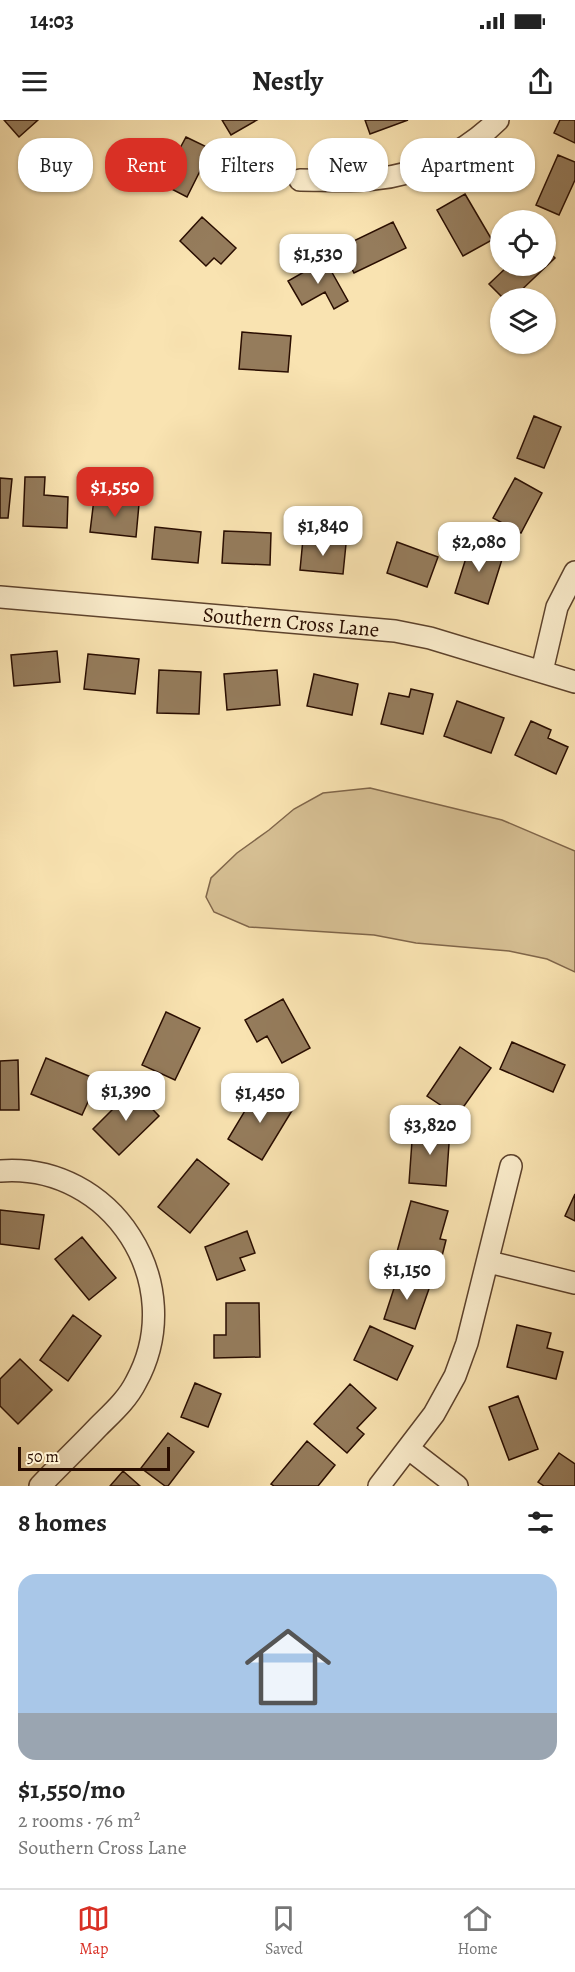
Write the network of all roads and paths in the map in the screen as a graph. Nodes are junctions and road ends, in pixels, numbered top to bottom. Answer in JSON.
{"nodes":[{"id":1,"x":498,"y":120,"type":"edge"},
{"id":2,"x":300,"y":180,"type":"dead end"},
{"id":3,"x":575,"y":572,"type":"edge"},
{"id":4,"x":0,"y":597,"type":"edge"},
{"id":5,"x":542,"y":671,"type":"junction"},
{"id":6,"x":575,"y":682,"type":"edge"},
{"id":7,"x":511,"y":1166,"type":"dead end"},
{"id":8,"x":0,"y":1170,"type":"edge"},
{"id":9,"x":489,"y":1262,"type":"junction"},
{"id":10,"x":575,"y":1283,"type":"edge"},
{"id":11,"x":409,"y":1449,"type":"junction"},
{"id":12,"x":40,"y":1486,"type":"edge"},
{"id":13,"x":379,"y":1486,"type":"edge"},
{"id":14,"x":457,"y":1486,"type":"edge"}],
"edges":[{"from":1,"to":2,"type":"street"},
{"from":3,"to":5,"type":"street"},
{"from":4,"to":5,"type":"street","name":"Southern Cross Lane"},
{"from":5,"to":6,"type":"street","name":"Southern Cross Lane"},
{"from":7,"to":9,"type":"street"},
{"from":8,"to":12,"type":"street"},
{"from":9,"to":10,"type":"street"},
{"from":9,"to":11,"type":"street"},
{"from":11,"to":13,"type":"street"},
{"from":11,"to":14,"type":"street"}]}
